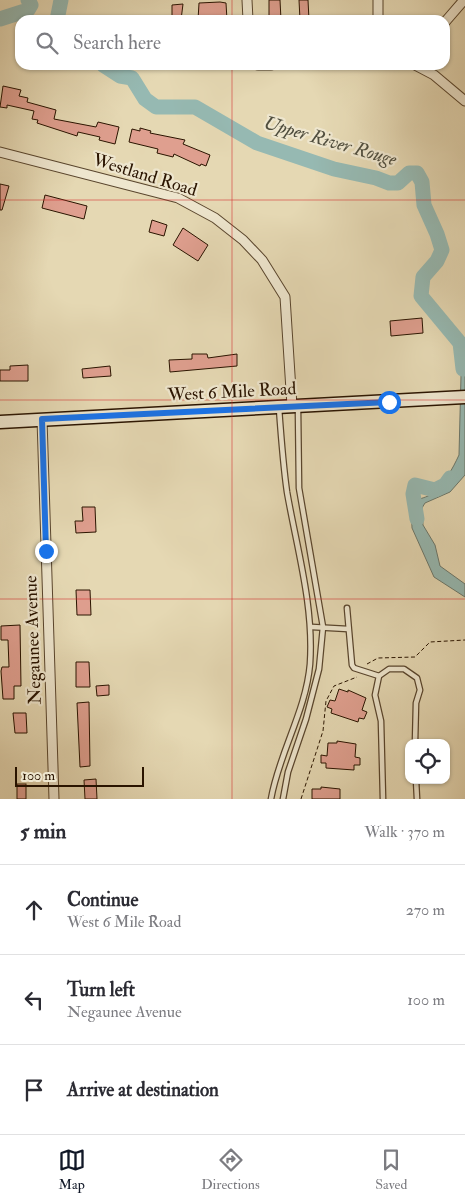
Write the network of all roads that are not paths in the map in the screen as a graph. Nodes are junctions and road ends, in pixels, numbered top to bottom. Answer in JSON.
{"nodes":[{"id":1,"x":247,"y":0,"type":"edge"},
{"id":2,"x":378,"y":0,"type":"edge"},
{"id":3,"x":464,"y":0,"type":"edge"},
{"id":4,"x":248,"y":15,"type":"edge"},
{"id":5,"x":378,"y":15,"type":"edge"},
{"id":6,"x":450,"y":16,"type":"edge"},
{"id":7,"x":424,"y":70,"type":"edge"},
{"id":8,"x":465,"y":101,"type":"edge"},
{"id":9,"x":0,"y":152,"type":"edge"},
{"id":10,"x":459,"y":397,"type":"edge"},
{"id":11,"x":295,"y":406,"type":"junction"},
{"id":12,"x":279,"y":407,"type":"junction"},
{"id":13,"x":42,"y":419,"type":"junction"},
{"id":14,"x":0,"y":422,"type":"edge"},
{"id":15,"x":299,"y":488,"type":"junction"},
{"id":16,"x":287,"y":489,"type":"junction"},
{"id":17,"x":347,"y":608,"type":"dead end"},
{"id":18,"x":312,"y":627,"type":"junction"},
{"id":19,"x":323,"y":627,"type":"junction"},
{"id":20,"x":348,"y":629,"type":"junction"},
{"id":21,"x":379,"y":676,"type":"junction"},
{"id":22,"x":415,"y":739,"type":"edge"},
{"id":23,"x":416,"y":784,"type":"edge"},
{"id":24,"x":54,"y":799,"type":"edge"},
{"id":25,"x":271,"y":799,"type":"edge"},
{"id":26,"x":282,"y":799,"type":"edge"},
{"id":27,"x":383,"y":799,"type":"edge"},
{"id":28,"x":418,"y":799,"type":"edge"}],
"edges":[{"from":1,"to":4,"type":"street"},
{"from":2,"to":5,"type":"street"},
{"from":3,"to":6,"type":"street"},
{"from":7,"to":8,"type":"street"},
{"from":9,"to":11,"type":"street","name":"Westland Road"},
{"from":10,"to":11,"type":"main road","name":"West 6 Mile Road"},
{"from":11,"to":12,"type":"main road","name":"West 6 Mile Road"},
{"from":11,"to":15,"type":"lane"},
{"from":12,"to":13,"type":"main road","name":"West 6 Mile Road"},
{"from":12,"to":16,"type":"lane"},
{"from":13,"to":14,"type":"main road","name":"West 6 Mile Road"},
{"from":13,"to":24,"type":"street","name":"Negaunee Avenue"},
{"from":15,"to":16,"type":"lane"},
{"from":15,"to":19,"type":"lane"},
{"from":16,"to":18,"type":"lane"},
{"from":17,"to":20,"type":"lane"},
{"from":18,"to":19,"type":"lane"},
{"from":18,"to":25,"type":"lane"},
{"from":19,"to":20,"type":"lane"},
{"from":19,"to":26,"type":"lane"},
{"from":20,"to":21,"type":"lane"},
{"from":21,"to":22,"type":"lane"},
{"from":21,"to":27,"type":"lane"},
{"from":23,"to":28,"type":"lane"}]}
